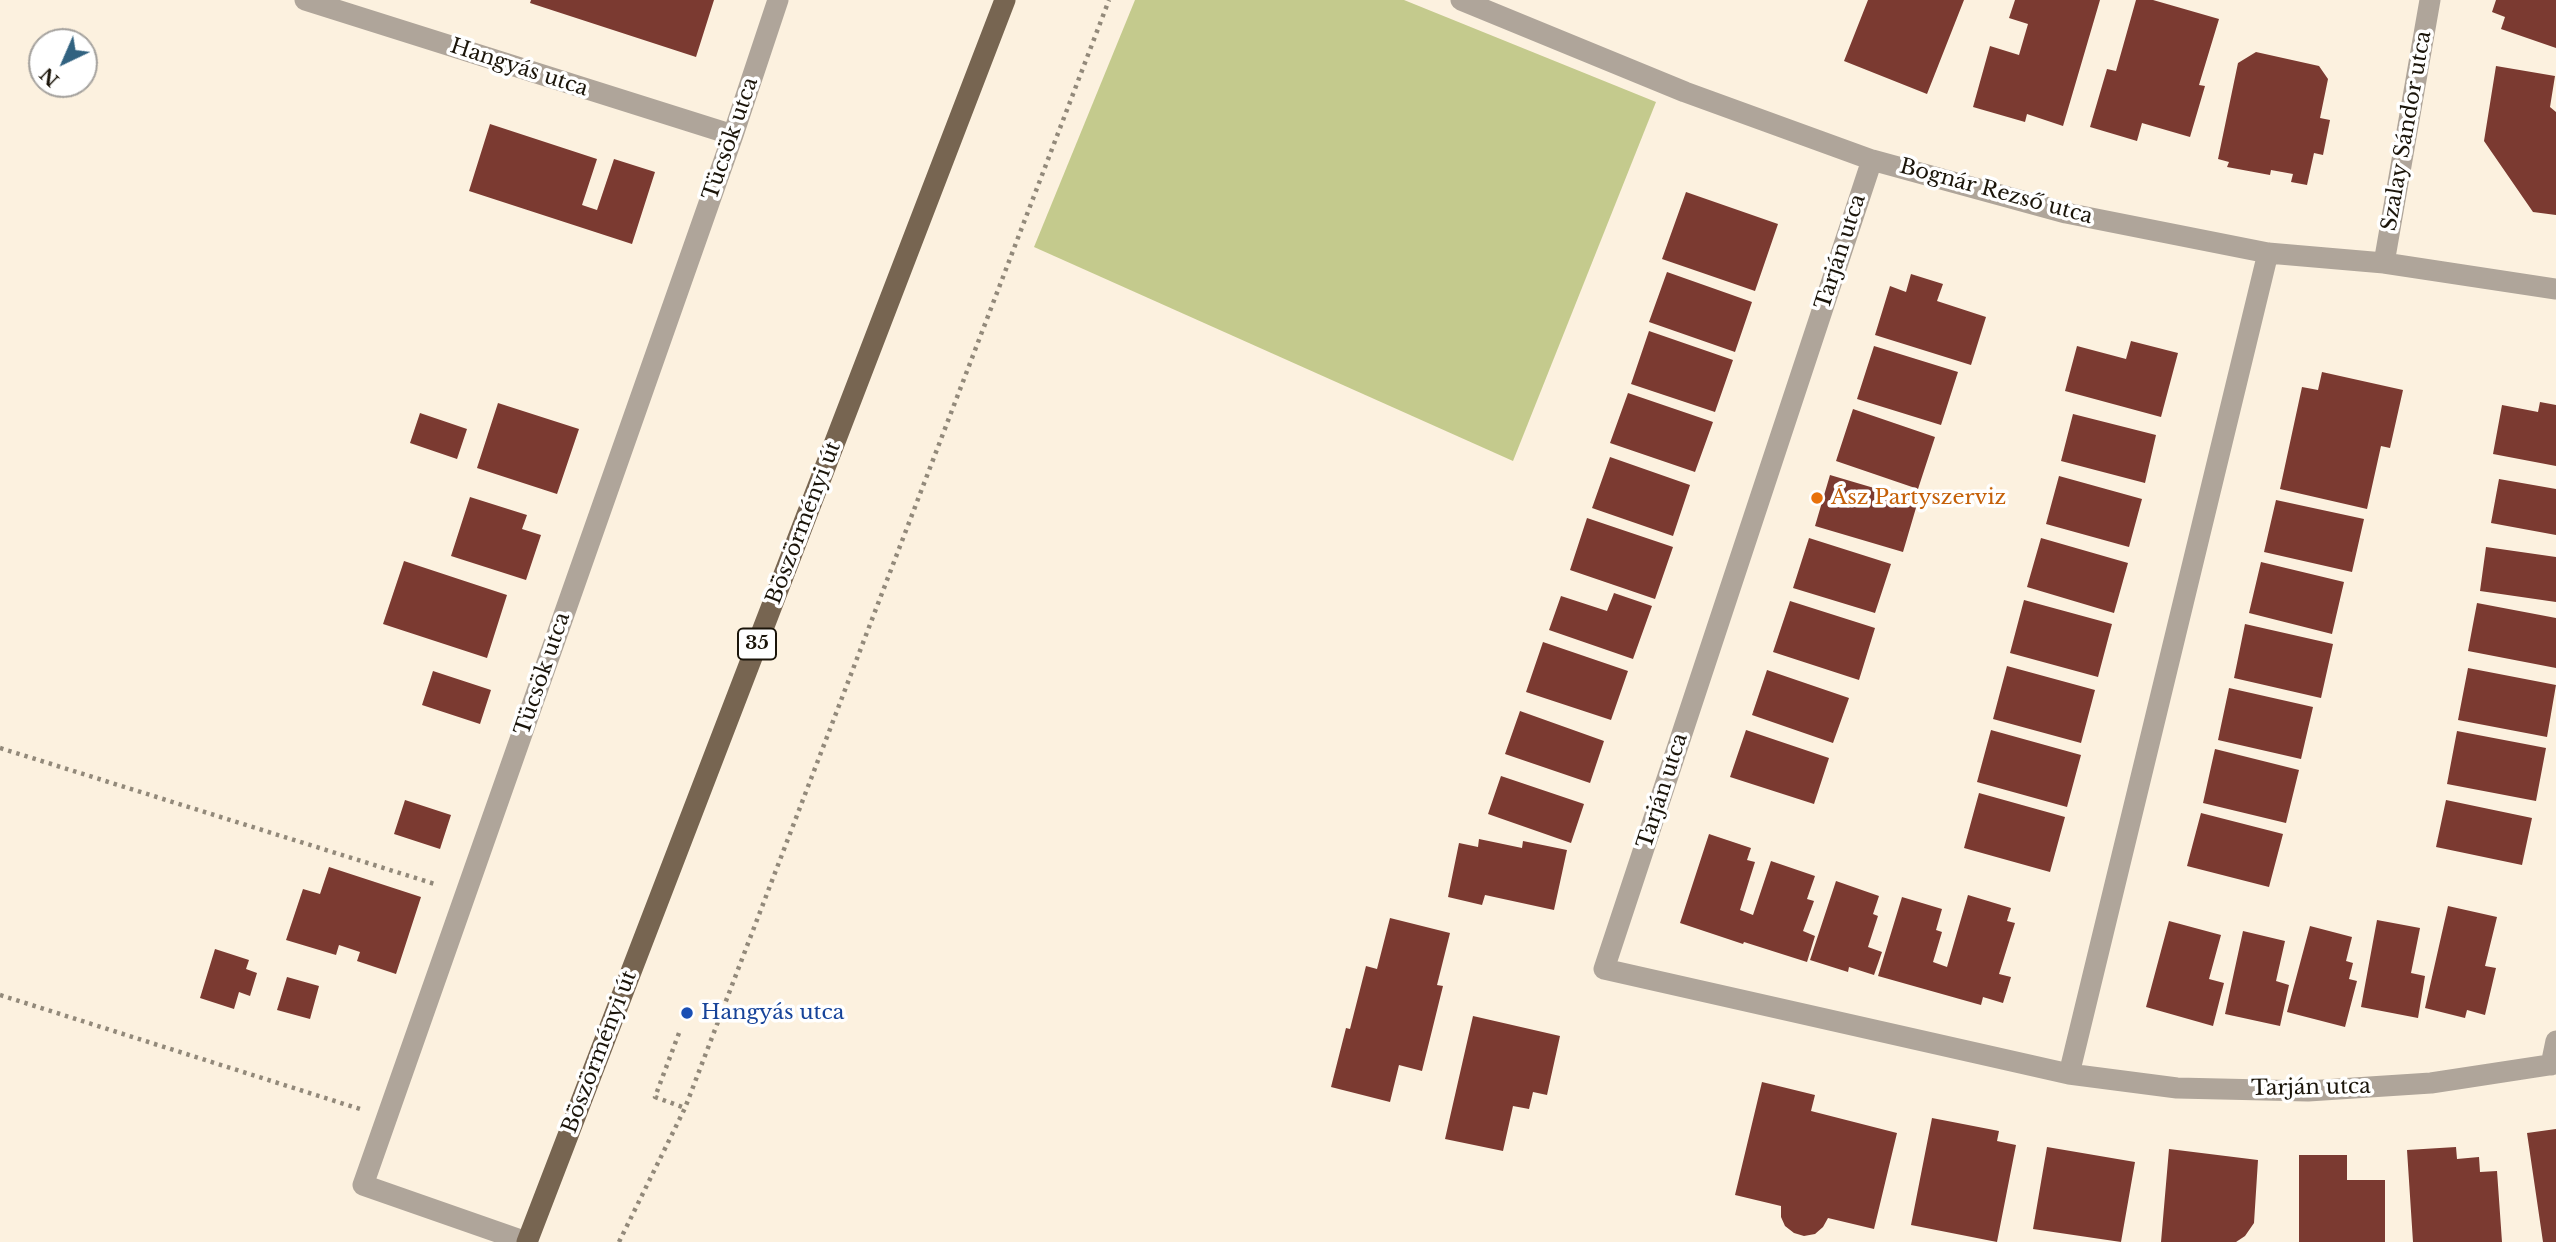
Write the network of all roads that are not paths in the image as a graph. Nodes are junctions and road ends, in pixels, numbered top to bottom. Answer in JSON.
{"nodes":[{"id":1,"x":305,"y":0,"type":"edge"},
{"id":2,"x":778,"y":0,"type":"edge"},
{"id":3,"x":1005,"y":0,"type":"edge"},
{"id":4,"x":1461,"y":0,"type":"edge"},
{"id":5,"x":2430,"y":0,"type":"edge"},
{"id":6,"x":733,"y":135,"type":"junction"},
{"id":7,"x":1872,"y":160,"type":"junction"},
{"id":8,"x":2268,"y":253,"type":"junction"},
{"id":9,"x":2384,"y":263,"type":"junction"},
{"id":10,"x":2556,"y":289,"type":"edge"},
{"id":11,"x":2556,"y":1041,"type":"edge"},
{"id":12,"x":2554,"y":1065,"type":"edge"},
{"id":13,"x":2070,"y":1074,"type":"junction"},
{"id":14,"x":527,"y":1242,"type":"edge"}],
"edges":[{"from":1,"to":6,"type":"street","name":"Hangyás utca"},
{"from":2,"to":6,"type":"street","name":"Tücsök utca"},
{"from":3,"to":14,"type":"main road","name":"Böszörményi út","number":"35"},
{"from":4,"to":7,"type":"street","name":"Bognár Rezső utca"},
{"from":5,"to":9,"type":"street","name":"Szalay Sándor utca"},
{"from":6,"to":14,"type":"street","name":"Tücsök utca"},
{"from":7,"to":8,"type":"street","name":"Bognár Rezső utca"},
{"from":7,"to":13,"type":"street","name":"Tarján utca"},
{"from":8,"to":9,"type":"street","name":"Bognár Rezső utca"},
{"from":8,"to":13,"type":"street"},
{"from":9,"to":10,"type":"street","name":"Bognár Rezső utca"},
{"from":11,"to":12,"type":"street","name":"Tarján utca"},
{"from":12,"to":13,"type":"street","name":"Tarján utca"}]}
